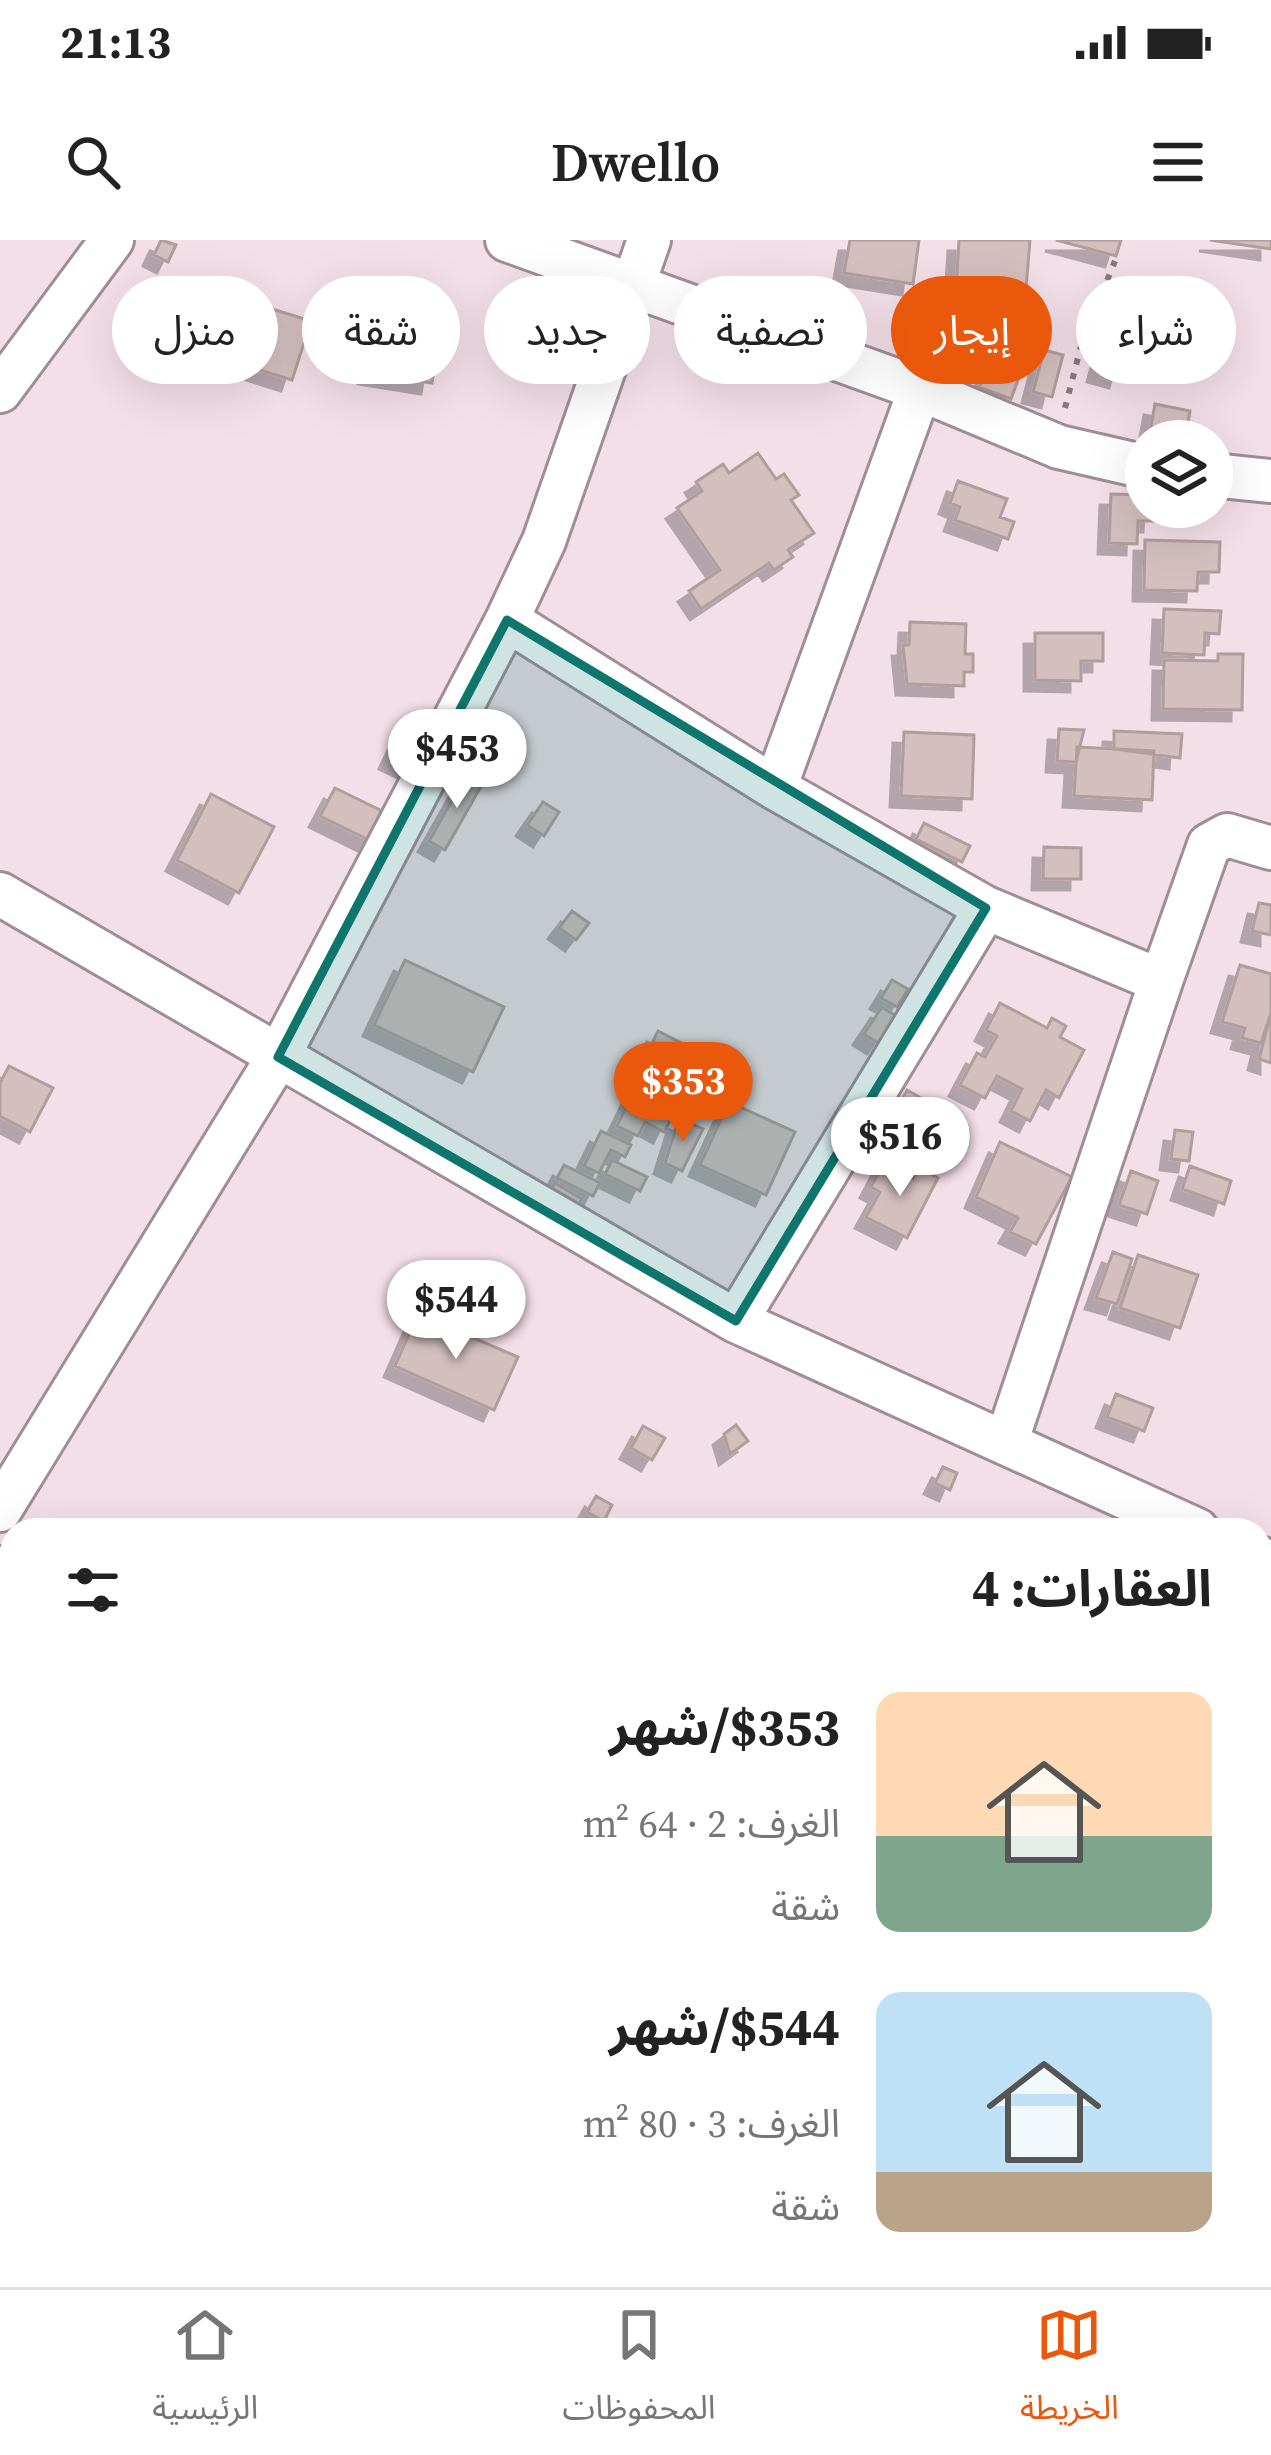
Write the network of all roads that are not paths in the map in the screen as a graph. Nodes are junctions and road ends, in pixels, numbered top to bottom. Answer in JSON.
{"nodes":[{"id":1,"x":112,"y":240,"type":"edge"},
{"id":2,"x":507,"y":240,"type":"edge"},
{"id":3,"x":649,"y":240,"type":"edge"},
{"id":4,"x":605,"y":276,"type":"edge"},
{"id":5,"x":638,"y":276,"type":"edge"},
{"id":6,"x":650,"y":292,"type":"edge"},
{"id":7,"x":600,"y":384,"type":"edge"},
{"id":8,"x":920,"y":389,"type":"junction"},
{"id":9,"x":0,"y":391,"type":"edge"},
{"id":10,"x":1125,"y":462,"type":"edge"},
{"id":11,"x":1233,"y":477,"type":"edge"},
{"id":12,"x":1271,"y":481,"type":"edge"},
{"id":13,"x":507,"y":620,"type":"junction"},
{"id":14,"x":775,"y":788,"type":"junction"},
{"id":15,"x":1269,"y":834,"type":"edge"},
{"id":16,"x":0,"y":894,"type":"edge"},
{"id":17,"x":986,"y":908,"type":"junction"},
{"id":18,"x":1161,"y":981,"type":"junction"},
{"id":19,"x":278,"y":1058,"type":"junction"},
{"id":20,"x":736,"y":1321,"type":"junction"},
{"id":21,"x":1006,"y":1443,"type":"junction"},
{"id":22,"x":0,"y":1510,"type":"edge"},
{"id":23,"x":1172,"y":1518,"type":"edge"}],
"edges":[{"from":1,"to":9,"type":"street"},
{"from":2,"to":4,"type":"street"},
{"from":3,"to":5,"type":"street"},
{"from":6,"to":8,"type":"street"},
{"from":7,"to":13,"type":"street"},
{"from":8,"to":10,"type":"street"},
{"from":8,"to":14,"type":"street"},
{"from":11,"to":12,"type":"street"},
{"from":13,"to":14,"type":"street"},
{"from":13,"to":19,"type":"street"},
{"from":14,"to":17,"type":"street"},
{"from":15,"to":18,"type":"street"},
{"from":16,"to":19,"type":"street"},
{"from":17,"to":18,"type":"street"},
{"from":17,"to":20,"type":"street"},
{"from":18,"to":21,"type":"street"},
{"from":19,"to":20,"type":"street"},
{"from":19,"to":22,"type":"street"},
{"from":20,"to":21,"type":"street"},
{"from":21,"to":23,"type":"street"}]}
